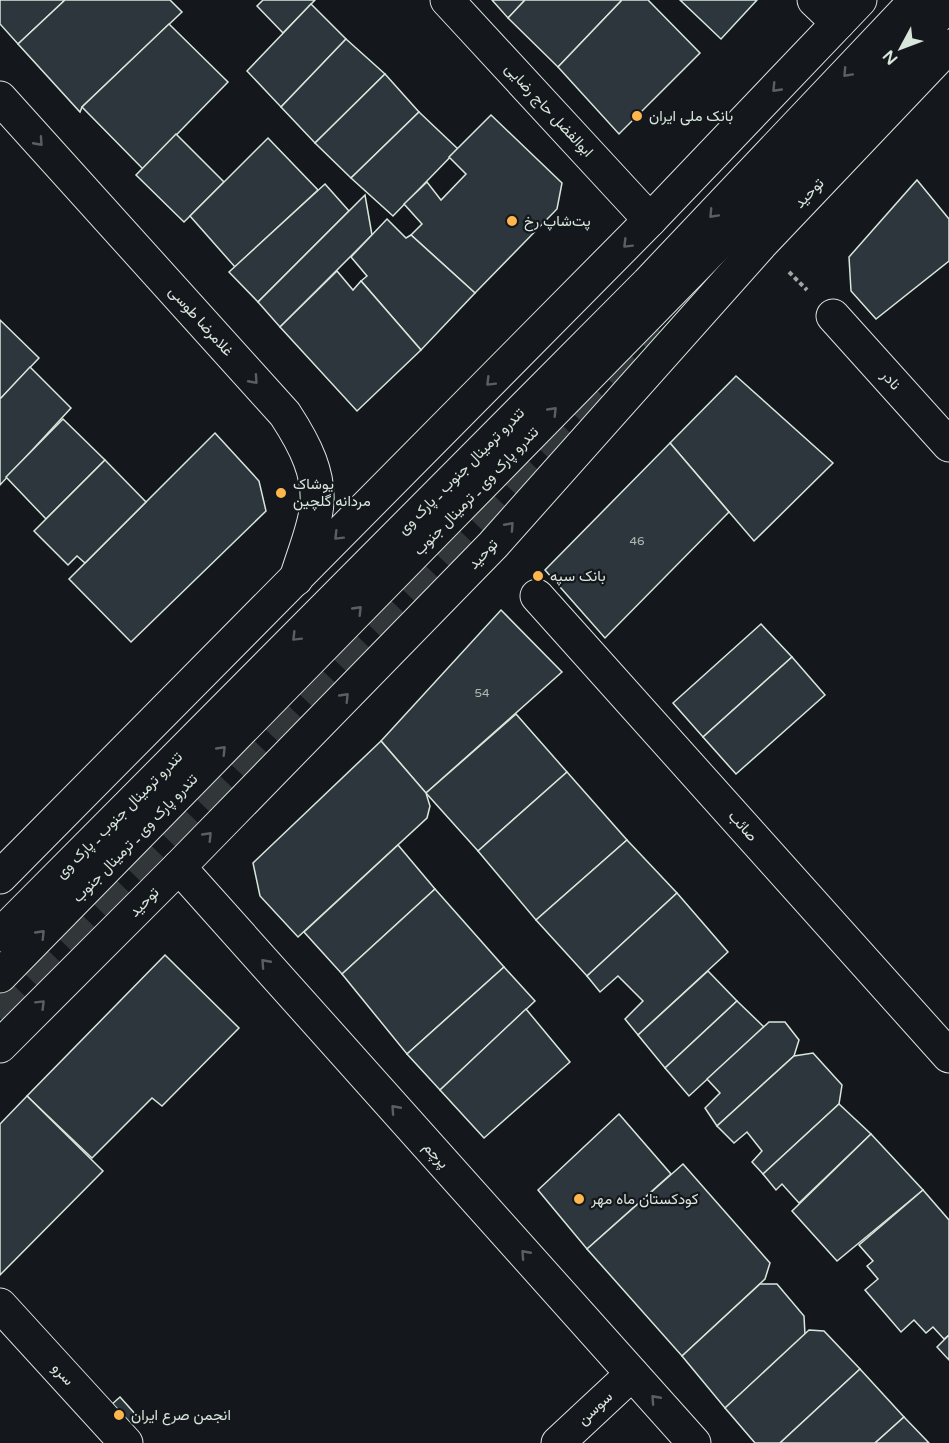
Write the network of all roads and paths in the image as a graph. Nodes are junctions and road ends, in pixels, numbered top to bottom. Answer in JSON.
{"nodes":[{"id":1,"x":447,"y":0,"type":"edge"},
{"id":2,"x":814,"y":0,"type":"edge"},
{"id":3,"x":860,"y":0,"type":"edge"},
{"id":4,"x":916,"y":0,"type":"edge"},
{"id":5,"x":949,"y":3,"type":"edge"},
{"id":6,"x":838,"y":23,"type":"junction"},
{"id":7,"x":949,"y":46,"type":"edge"},
{"id":8,"x":0,"y":98,"type":"edge"},
{"id":9,"x":650,"y":220,"type":"junction"},
{"id":10,"x":760,"y":244,"type":"junction"},
{"id":11,"x":833,"y":316,"type":"joint"},
{"id":12,"x":949,"y":445,"type":"edge"},
{"id":13,"x":296,"y":579,"type":"junction"},
{"id":14,"x":537,"y":596,"type":"dead end"},
{"id":15,"x":179,"y":867,"type":"junction"},
{"id":16,"x":0,"y":877,"type":"edge"},
{"id":17,"x":0,"y":935,"type":"edge"},
{"id":18,"x":0,"y":976,"type":"edge"},
{"id":19,"x":0,"y":1046,"type":"edge"},
{"id":20,"x":949,"y":1056,"type":"edge"},
{"id":21,"x":0,"y":1305,"type":"edge"},
{"id":22,"x":632,"y":1374,"type":"junction"},
{"id":23,"x":126,"y":1443,"type":"edge"},
{"id":24,"x":558,"y":1443,"type":"edge"},
{"id":25,"x":694,"y":1443,"type":"edge"}],
"edges":[{"from":1,"to":9,"type":"main road","name":"ابوالفضل حاج رضایی"},
{"from":2,"to":6,"type":"main road"},
{"from":3,"to":6,"type":"main road"},
{"from":4,"to":17,"type":"main road","name":"تندرو ترمینال جنوب ـ پارک وی","one_way":true},
{"from":18,"to":5,"type":"main road","name":"تندرو پارک وی ـ ترمینال جنوب","one_way":true},
{"from":6,"to":9,"type":"main road","one_way":true},
{"from":7,"to":10,"type":"main road","name":"توحید"},
{"from":8,"to":13,"type":"main road","name":"غلامرضا طوسی","one_way":true},
{"from":9,"to":13,"type":"main road","one_way":true},
{"from":10,"to":11,"type":"path"},
{"from":15,"to":10,"type":"main road","name":"توحید","one_way":true},
{"from":11,"to":12,"type":"main road","name":"نادر"},
{"from":13,"to":16,"type":"main road"},
{"from":14,"to":20,"type":"main road","name":"صائب"},
{"from":19,"to":15,"type":"main road","name":"توحید","one_way":true},
{"from":22,"to":15,"type":"main road","name":"پرچم","one_way":true},
{"from":21,"to":23,"type":"main road","name":"سرو"},
{"from":22,"to":24,"type":"main road","name":"سوسن"},
{"from":25,"to":22,"type":"main road","name":"پرچم","one_way":true}]}
